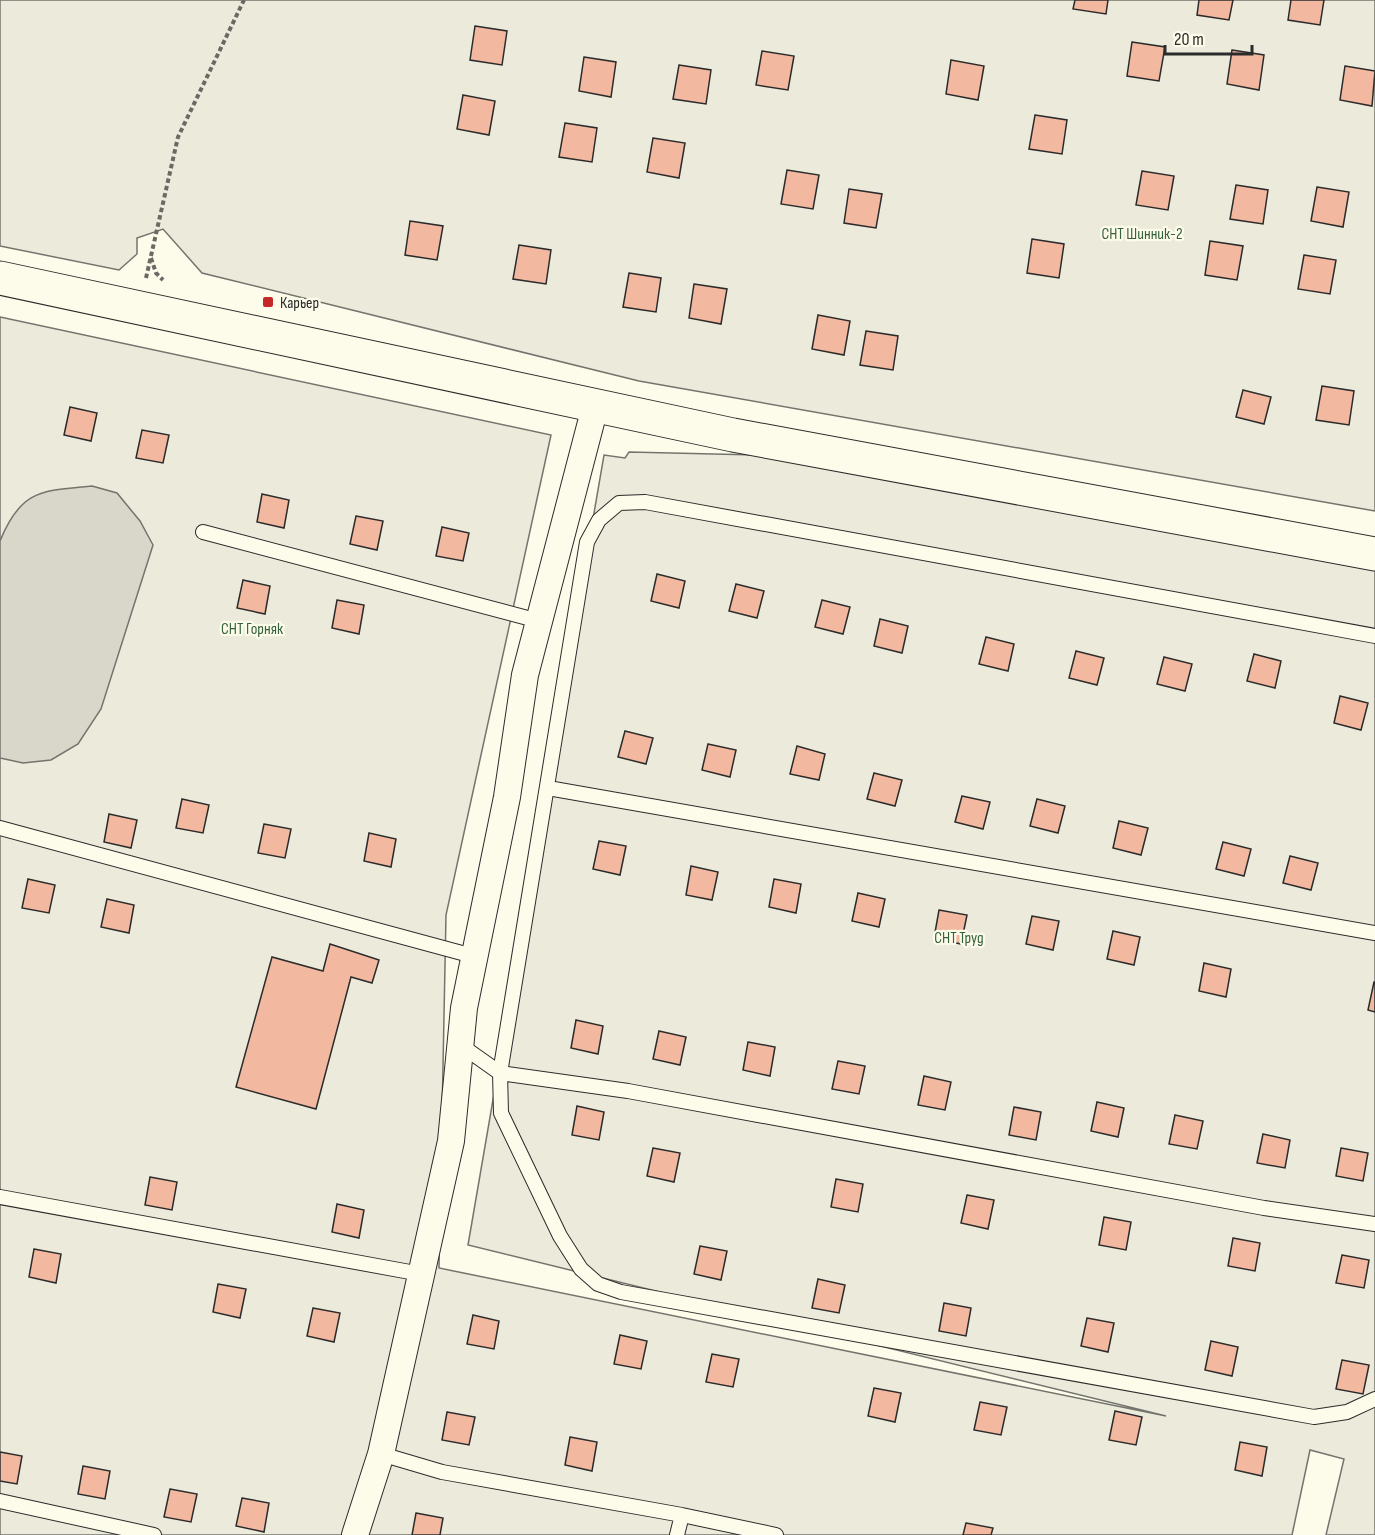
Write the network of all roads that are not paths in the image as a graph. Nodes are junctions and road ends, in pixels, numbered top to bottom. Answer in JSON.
{"nodes":[{"id":1,"x":0,"y":278,"type":"edge"},
{"id":2,"x":595,"y":407,"type":"junction"},
{"id":3,"x":203,"y":532,"type":"dead end"},
{"id":4,"x":1375,"y":554,"type":"edge"},
{"id":5,"x":539,"y":621,"type":"junction"},
{"id":6,"x":1375,"y":636,"type":"edge"},
{"id":7,"x":548,"y":788,"type":"junction"},
{"id":8,"x":0,"y":828,"type":"edge"},
{"id":9,"x":1375,"y":933,"type":"edge"},
{"id":10,"x":473,"y":956,"type":"junction"},
{"id":11,"x":459,"y":1044,"type":"junction"},
{"id":12,"x":500,"y":1073,"type":"junction"},
{"id":13,"x":0,"y":1197,"type":"edge"},
{"id":14,"x":1375,"y":1224,"type":"edge"},
{"id":15,"x":421,"y":1274,"type":"junction"},
{"id":16,"x":1375,"y":1399,"type":"edge"},
{"id":17,"x":381,"y":1454,"type":"junction"},
{"id":18,"x":0,"y":1501,"type":"edge"},
{"id":19,"x":682,"y":1515,"type":"junction"},
{"id":20,"x":154,"y":1535,"type":"edge"},
{"id":21,"x":355,"y":1535,"type":"edge"},
{"id":22,"x":677,"y":1535,"type":"edge"},
{"id":23,"x":776,"y":1535,"type":"edge"}],
"edges":[{"from":1,"to":2,"type":"street"},
{"from":2,"to":4,"type":"street"},
{"from":2,"to":5,"type":"street"},
{"from":3,"to":5,"type":"lane"},
{"from":5,"to":10,"type":"street"},
{"from":6,"to":7,"type":"lane"},
{"from":7,"to":9,"type":"lane"},
{"from":7,"to":12,"type":"lane"},
{"from":8,"to":10,"type":"lane"},
{"from":10,"to":11,"type":"street"},
{"from":11,"to":12,"type":"lane"},
{"from":11,"to":15,"type":"street"},
{"from":12,"to":14,"type":"lane"},
{"from":12,"to":16,"type":"lane"},
{"from":13,"to":15,"type":"lane"},
{"from":15,"to":17,"type":"street"},
{"from":17,"to":19,"type":"lane"},
{"from":17,"to":21,"type":"street"},
{"from":18,"to":20,"type":"lane"},
{"from":19,"to":22,"type":"lane"},
{"from":19,"to":23,"type":"lane"}]}
